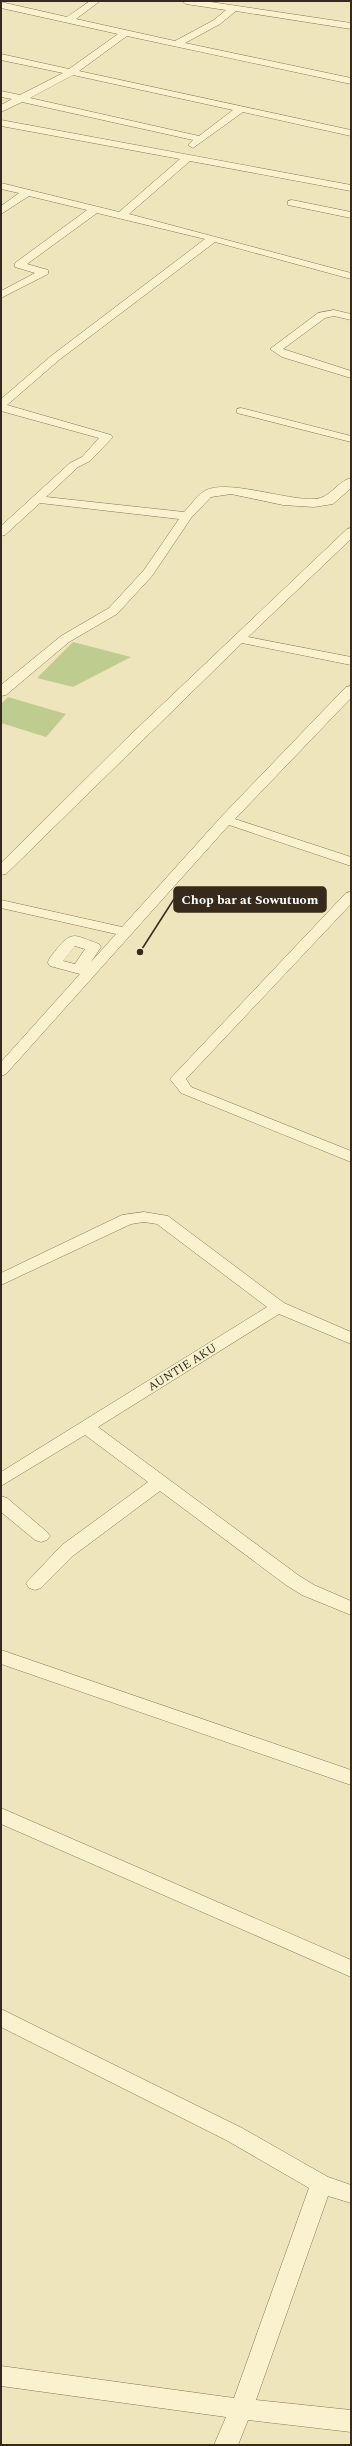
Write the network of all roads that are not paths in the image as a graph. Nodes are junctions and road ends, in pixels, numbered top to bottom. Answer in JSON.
{"nodes":[{"id":1,"x":96,"y":1,"type":"edge"},
{"id":2,"x":186,"y":1,"type":"edge"},
{"id":3,"x":1,"y":5,"type":"edge"},
{"id":4,"x":233,"y":9,"type":"junction"},
{"id":5,"x":67,"y":21,"type":"junction"},
{"id":6,"x":351,"y":26,"type":"edge"},
{"id":7,"x":124,"y":34,"type":"junction"},
{"id":8,"x":177,"y":44,"type":"junction"},
{"id":9,"x":1,"y":57,"type":"edge"},
{"id":10,"x":70,"y":73,"type":"junction"},
{"id":11,"x":351,"y":81,"type":"edge"},
{"id":12,"x":1,"y":94,"type":"edge"},
{"id":13,"x":20,"y":98,"type":"junction"},
{"id":14,"x":1,"y":109,"type":"edge"},
{"id":15,"x":240,"y":110,"type":"junction"},
{"id":16,"x":1,"y":123,"type":"edge"},
{"id":17,"x":351,"y":133,"type":"edge"},
{"id":18,"x":201,"y":139,"type":"junction"},
{"id":19,"x":179,"y":156,"type":"junction"},
{"id":20,"x":189,"y":157,"type":"junction"},
{"id":21,"x":1,"y":186,"type":"edge"},
{"id":22,"x":351,"y":188,"type":"edge"},
{"id":23,"x":28,"y":192,"type":"junction"},
{"id":24,"x":292,"y":203,"type":"dead end"},
{"id":25,"x":95,"y":209,"type":"junction"},
{"id":26,"x":1,"y":211,"type":"edge"},
{"id":27,"x":122,"y":215,"type":"junction"},
{"id":28,"x":351,"y":216,"type":"edge"},
{"id":29,"x":213,"y":238,"type":"junction"},
{"id":30,"x":351,"y":276,"type":"edge"},
{"id":31,"x":1,"y":295,"type":"edge"},
{"id":32,"x":351,"y":317,"type":"edge"},
{"id":33,"x":351,"y":375,"type":"edge"},
{"id":34,"x":6,"y":395,"type":"edge"},
{"id":35,"x":1,"y":406,"type":"edge"},
{"id":36,"x":241,"y":411,"type":"dead end"},
{"id":37,"x":351,"y":439,"type":"edge"},
{"id":38,"x":351,"y":482,"type":"edge"},
{"id":39,"x":36,"y":499,"type":"junction"},
{"id":40,"x":187,"y":516,"type":"junction"},
{"id":41,"x":1,"y":532,"type":"edge"},
{"id":42,"x":351,"y":532,"type":"edge"},
{"id":43,"x":240,"y":639,"type":"junction"},
{"id":44,"x":351,"y":661,"type":"edge"},
{"id":45,"x":351,"y":690,"type":"edge"},
{"id":46,"x":1,"y":692,"type":"edge"},
{"id":47,"x":226,"y":820,"type":"junction"},
{"id":48,"x":351,"y":862,"type":"edge"},
{"id":49,"x":1,"y":871,"type":"edge"},
{"id":50,"x":351,"y":896,"type":"edge"},
{"id":51,"x":1,"y":904,"type":"edge"},
{"id":52,"x":124,"y":932,"type":"junction"},
{"id":53,"x":1,"y":1071,"type":"edge"},
{"id":54,"x":350,"y":1155,"type":"edge"},
{"id":55,"x":1,"y":1280,"type":"edge"},
{"id":56,"x":278,"y":1307,"type":"junction"},
{"id":57,"x":351,"y":1338,"type":"edge"},
{"id":58,"x":86,"y":1427,"type":"junction"},
{"id":59,"x":1,"y":1480,"type":"edge"},
{"id":60,"x":160,"y":1482,"type":"junction"},
{"id":61,"x":1,"y":1502,"type":"edge"},
{"id":62,"x":41,"y":1536,"type":"dead end"},
{"id":63,"x":35,"y":1583,"type":"dead end"},
{"id":64,"x":351,"y":1608,"type":"edge"},
{"id":65,"x":1,"y":1656,"type":"edge"},
{"id":66,"x":351,"y":1778,"type":"edge"},
{"id":67,"x":1,"y":1816,"type":"edge"},
{"id":68,"x":351,"y":1969,"type":"edge"},
{"id":69,"x":1,"y":2017,"type":"edge"},
{"id":70,"x":321,"y":2184,"type":"junction"},
{"id":71,"x":351,"y":2194,"type":"edge"},
{"id":72,"x":1,"y":2376,"type":"edge"},
{"id":73,"x":241,"y":2409,"type":"junction"},
{"id":74,"x":351,"y":2421,"type":"edge"},
{"id":75,"x":226,"y":2445,"type":"edge"}],
"edges":[{"from":1,"to":5,"type":"street"},
{"from":2,"to":4,"type":"street"},
{"from":3,"to":5,"type":"street"},
{"from":4,"to":6,"type":"street"},
{"from":4,"to":8,"type":"street"},
{"from":5,"to":7,"type":"street"},
{"from":7,"to":8,"type":"street"},
{"from":7,"to":10,"type":"street"},
{"from":8,"to":11,"type":"street"},
{"from":9,"to":10,"type":"street"},
{"from":10,"to":13,"type":"street"},
{"from":10,"to":15,"type":"street"},
{"from":12,"to":13,"type":"street"},
{"from":13,"to":14,"type":"street"},
{"from":13,"to":18,"type":"street"},
{"from":15,"to":17,"type":"street"},
{"from":15,"to":18,"type":"street"},
{"from":16,"to":19,"type":"street"},
{"from":18,"to":19,"type":"street"},
{"from":19,"to":20,"type":"street"},
{"from":20,"to":22,"type":"street"},
{"from":20,"to":27,"type":"street"},
{"from":21,"to":23,"type":"street"},
{"from":23,"to":25,"type":"street"},
{"from":23,"to":26,"type":"street"},
{"from":24,"to":28,"type":"street"},
{"from":25,"to":27,"type":"street"},
{"from":25,"to":31,"type":"street"},
{"from":27,"to":29,"type":"street"},
{"from":29,"to":30,"type":"street"},
{"from":29,"to":34,"type":"street"},
{"from":32,"to":33,"type":"street"},
{"from":34,"to":35,"type":"street"},
{"from":35,"to":39,"type":"street"},
{"from":36,"to":37,"type":"street"},
{"from":38,"to":40,"type":"street"},
{"from":39,"to":40,"type":"street"},
{"from":39,"to":41,"type":"street"},
{"from":40,"to":46,"type":"street"},
{"from":42,"to":43,"type":"street"},
{"from":43,"to":44,"type":"street"},
{"from":43,"to":49,"type":"street"},
{"from":45,"to":47,"type":"street"},
{"from":47,"to":48,"type":"street"},
{"from":47,"to":52,"type":"street"},
{"from":50,"to":54,"type":"street"},
{"from":51,"to":52,"type":"street"},
{"from":52,"to":53,"type":"street"},
{"from":55,"to":56,"type":"street"},
{"from":56,"to":57,"type":"street"},
{"from":56,"to":58,"type":"street","name":"AUNTIE AKU"},
{"from":58,"to":59,"type":"street","name":"AUNTIE AKU"},
{"from":58,"to":60,"type":"street"},
{"from":60,"to":63,"type":"street"},
{"from":60,"to":64,"type":"street"},
{"from":61,"to":62,"type":"street"},
{"from":65,"to":66,"type":"street"},
{"from":67,"to":68,"type":"street"},
{"from":69,"to":70,"type":"street"},
{"from":70,"to":71,"type":"street"},
{"from":70,"to":73,"type":"street"},
{"from":72,"to":73,"type":"street"},
{"from":73,"to":74,"type":"street"},
{"from":73,"to":75,"type":"street"}]}
